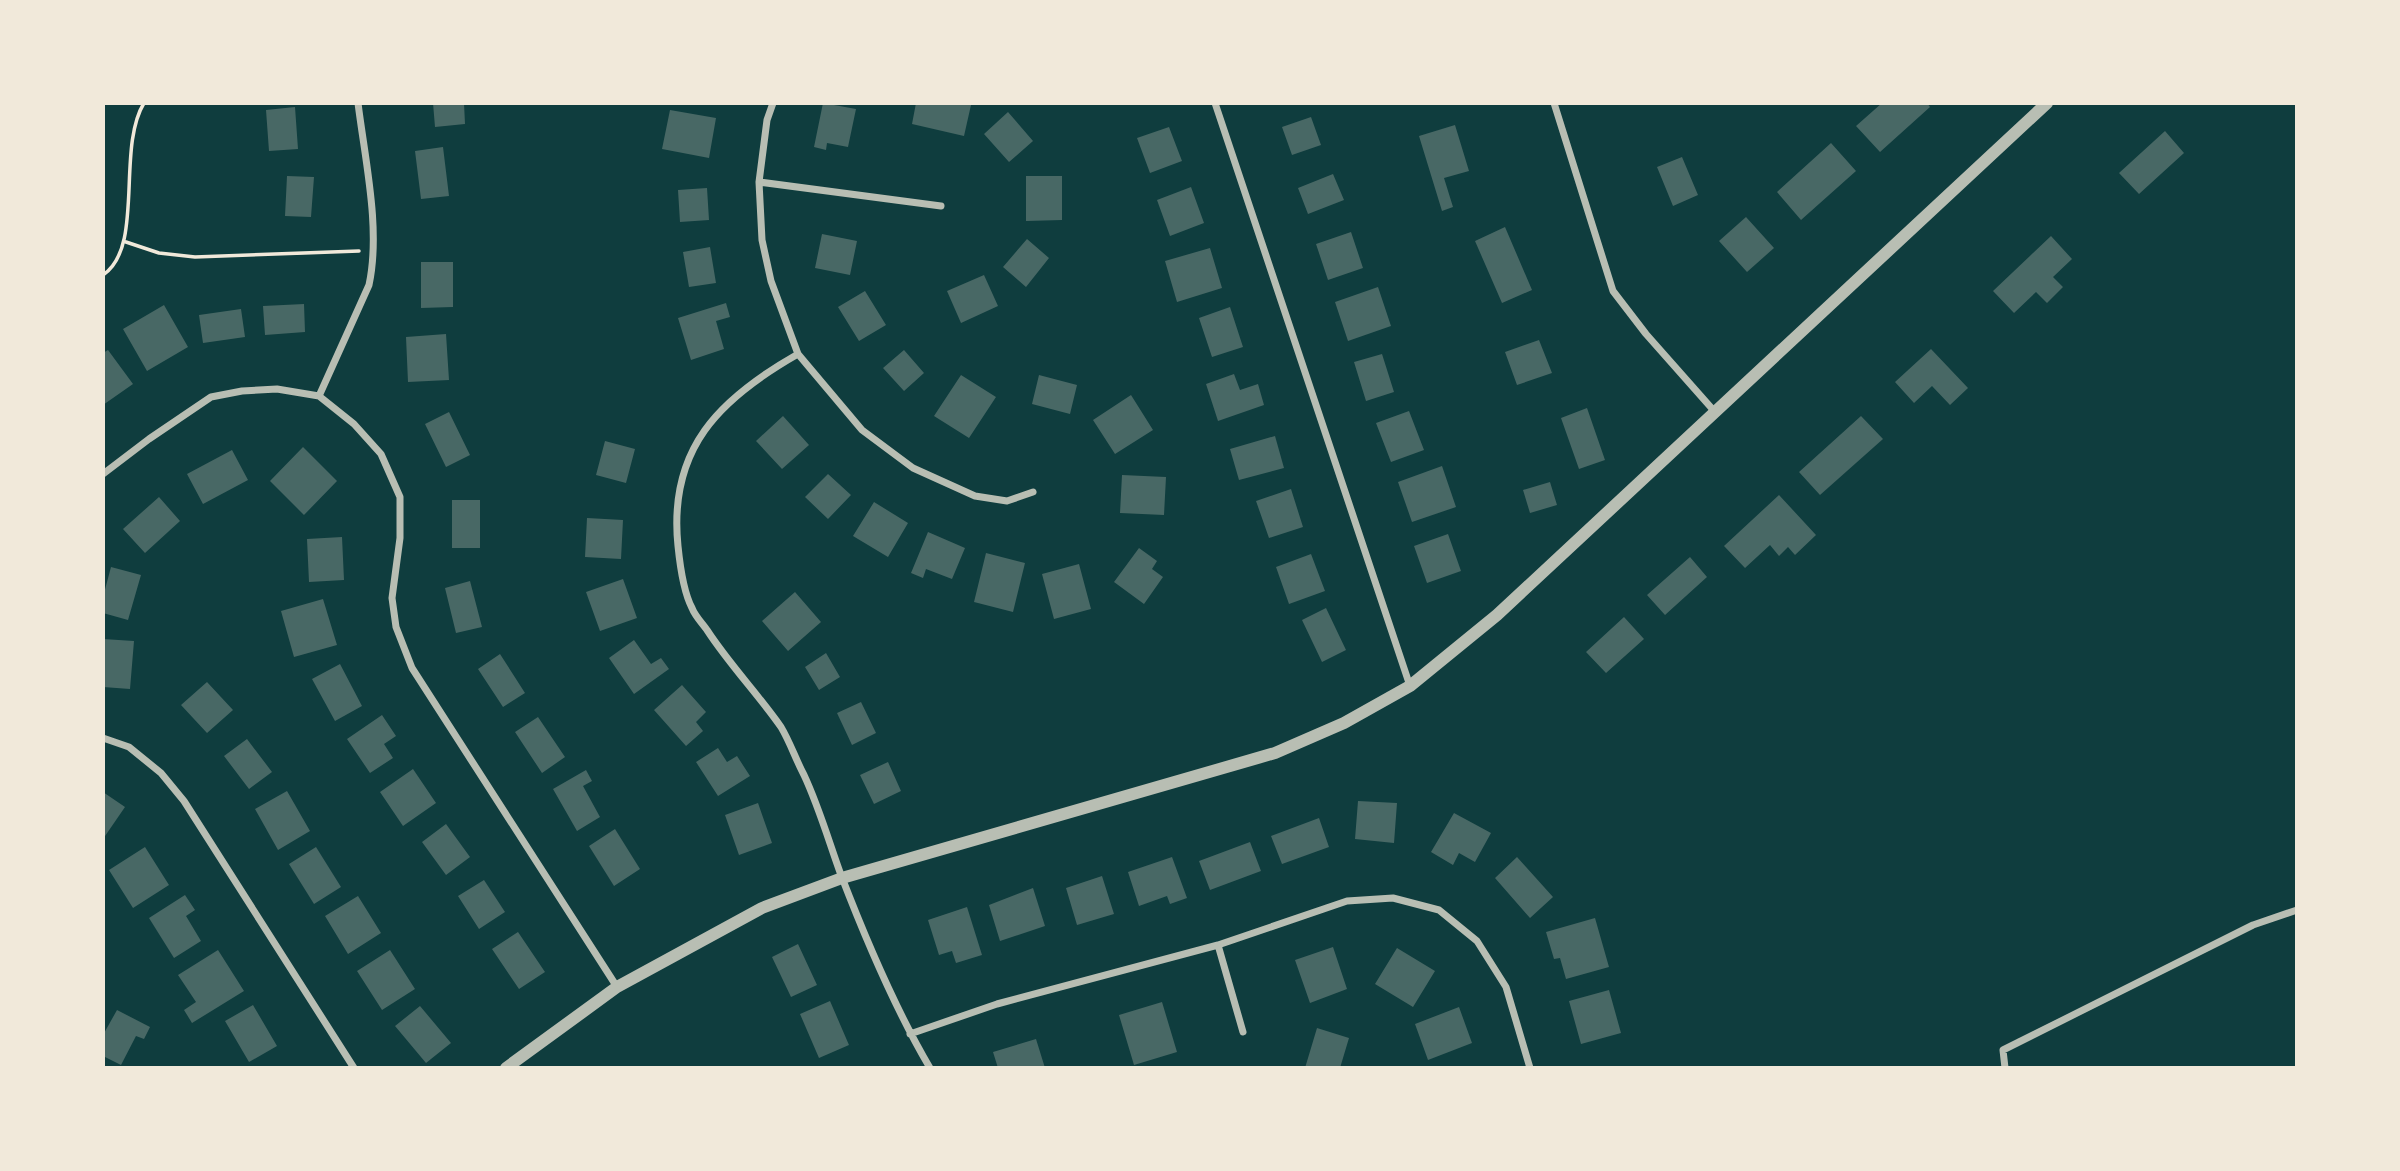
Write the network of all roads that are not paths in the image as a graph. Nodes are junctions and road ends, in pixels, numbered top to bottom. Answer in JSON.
{"nodes":[{"id":1,"x":358,"y":103,"type":"edge"},
{"id":2,"x":773,"y":103,"type":"edge"},
{"id":3,"x":1215,"y":103,"type":"edge"},
{"id":4,"x":1553,"y":103,"type":"edge"},
{"id":5,"x":2047,"y":103,"type":"edge"},
{"id":6,"x":759,"y":182,"type":"junction"},
{"id":7,"x":941,"y":206,"type":"dead end"},
{"id":8,"x":798,"y":354,"type":"junction"},
{"id":9,"x":319,"y":396,"type":"junction"},
{"id":10,"x":1715,"y":412,"type":"junction"},
{"id":11,"x":103,"y":474,"type":"edge"},
{"id":12,"x":1033,"y":492,"type":"dead end"},
{"id":13,"x":1410,"y":686,"type":"junction"},
{"id":14,"x":103,"y":738,"type":"edge"},
{"id":15,"x":842,"y":878,"type":"junction"},
{"id":16,"x":2297,"y":910,"type":"edge"},
{"id":17,"x":1218,"y":945,"type":"junction"},
{"id":18,"x":617,"y":987,"type":"junction"},
{"id":19,"x":1243,"y":1032,"type":"dead end"},
{"id":20,"x":910,"y":1034,"type":"junction"},
{"id":21,"x":354,"y":1068,"type":"edge"},
{"id":22,"x":506,"y":1068,"type":"edge"},
{"id":23,"x":930,"y":1068,"type":"edge"},
{"id":24,"x":1530,"y":1068,"type":"edge"},
{"id":25,"x":2005,"y":1068,"type":"edge"}],
"edges":[{"from":1,"to":9,"type":"street"},
{"from":2,"to":6,"type":"street"},
{"from":3,"to":13,"type":"street"},
{"from":4,"to":10,"type":"street"},
{"from":5,"to":10,"type":"street"},
{"from":6,"to":7,"type":"street"},
{"from":6,"to":8,"type":"street"},
{"from":8,"to":12,"type":"street"},
{"from":8,"to":15,"type":"street"},
{"from":9,"to":11,"type":"street"},
{"from":9,"to":18,"type":"street"},
{"from":10,"to":13,"type":"street"},
{"from":13,"to":15,"type":"street"},
{"from":14,"to":21,"type":"street"},
{"from":15,"to":18,"type":"street"},
{"from":15,"to":20,"type":"street"},
{"from":16,"to":25,"type":"street"},
{"from":17,"to":19,"type":"street"},
{"from":17,"to":20,"type":"street"},
{"from":17,"to":24,"type":"street"},
{"from":18,"to":22,"type":"street"},
{"from":20,"to":23,"type":"street"}]}
